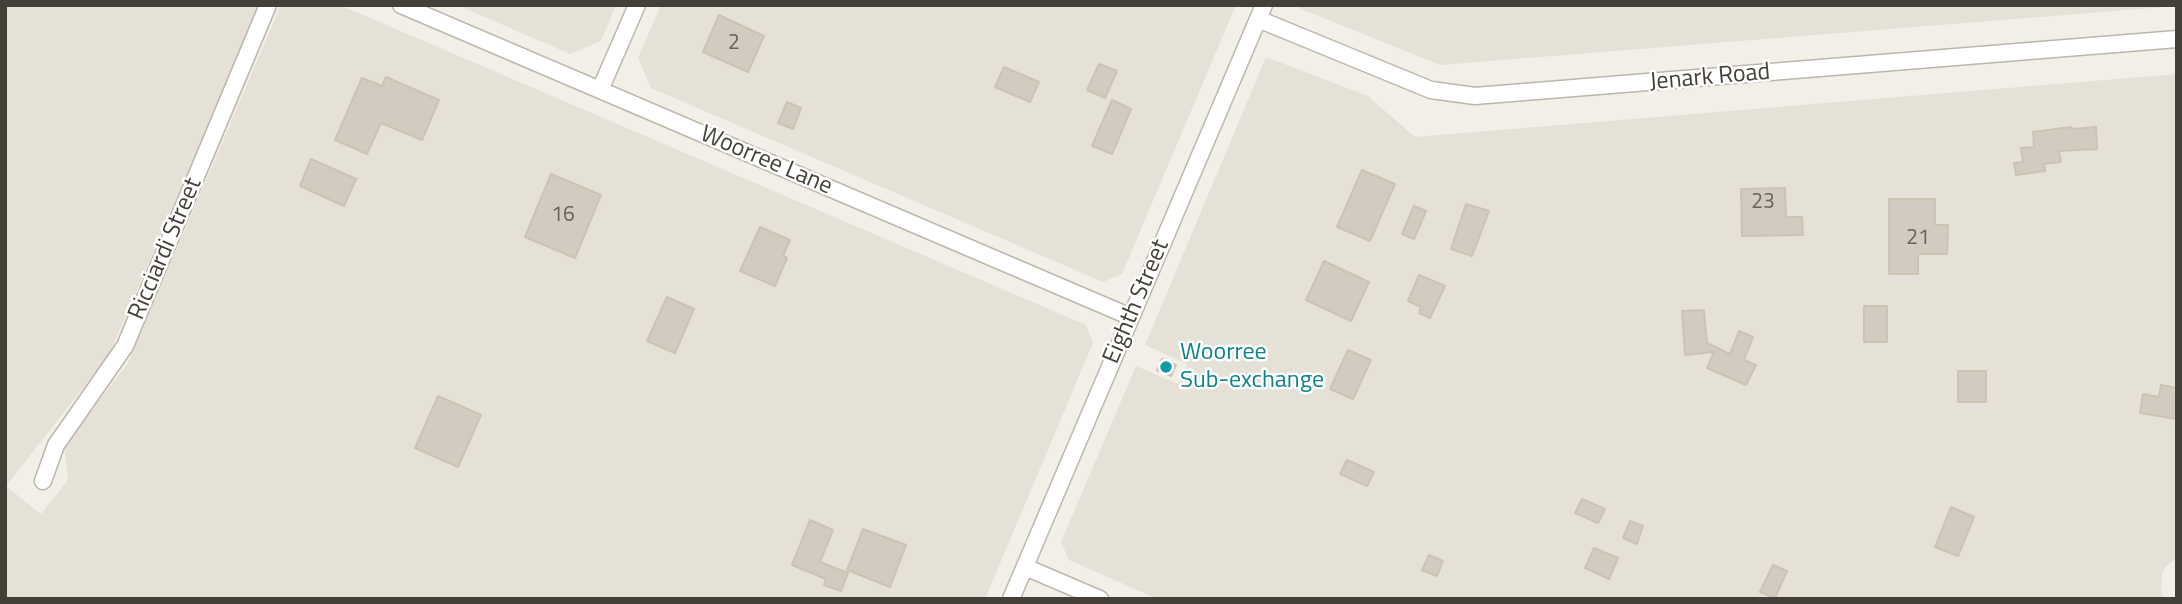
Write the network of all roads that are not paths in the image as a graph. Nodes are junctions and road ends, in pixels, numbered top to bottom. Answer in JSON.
{"nodes":[{"id":1,"x":268,"y":5,"type":"edge"},
{"id":2,"x":401,"y":5,"type":"edge"},
{"id":3,"x":637,"y":5,"type":"edge"},
{"id":4,"x":1261,"y":12,"type":"edge"},
{"id":5,"x":2177,"y":39,"type":"edge"},
{"id":6,"x":600,"y":90,"type":"junction"},
{"id":7,"x":1130,"y":317,"type":"junction"},
{"id":8,"x":43,"y":481,"type":"dead end"},
{"id":9,"x":1025,"y":567,"type":"junction"},
{"id":10,"x":1011,"y":599,"type":"edge"},
{"id":11,"x":1100,"y":599,"type":"edge"}],
"edges":[{"from":1,"to":8,"type":"street","name":"Ricciardi Street"},
{"from":2,"to":6,"type":"street","name":"Woorree Lane"},
{"from":3,"to":6,"type":"street"},
{"from":4,"to":5,"type":"street","name":"Jenark Road"},
{"from":4,"to":7,"type":"street","name":"Eighth Street"},
{"from":6,"to":7,"type":"street","name":"Woorree Lane"},
{"from":7,"to":9,"type":"street","name":"Eighth Street"},
{"from":9,"to":10,"type":"street","name":"Eighth Street"},
{"from":9,"to":11,"type":"street"}]}
